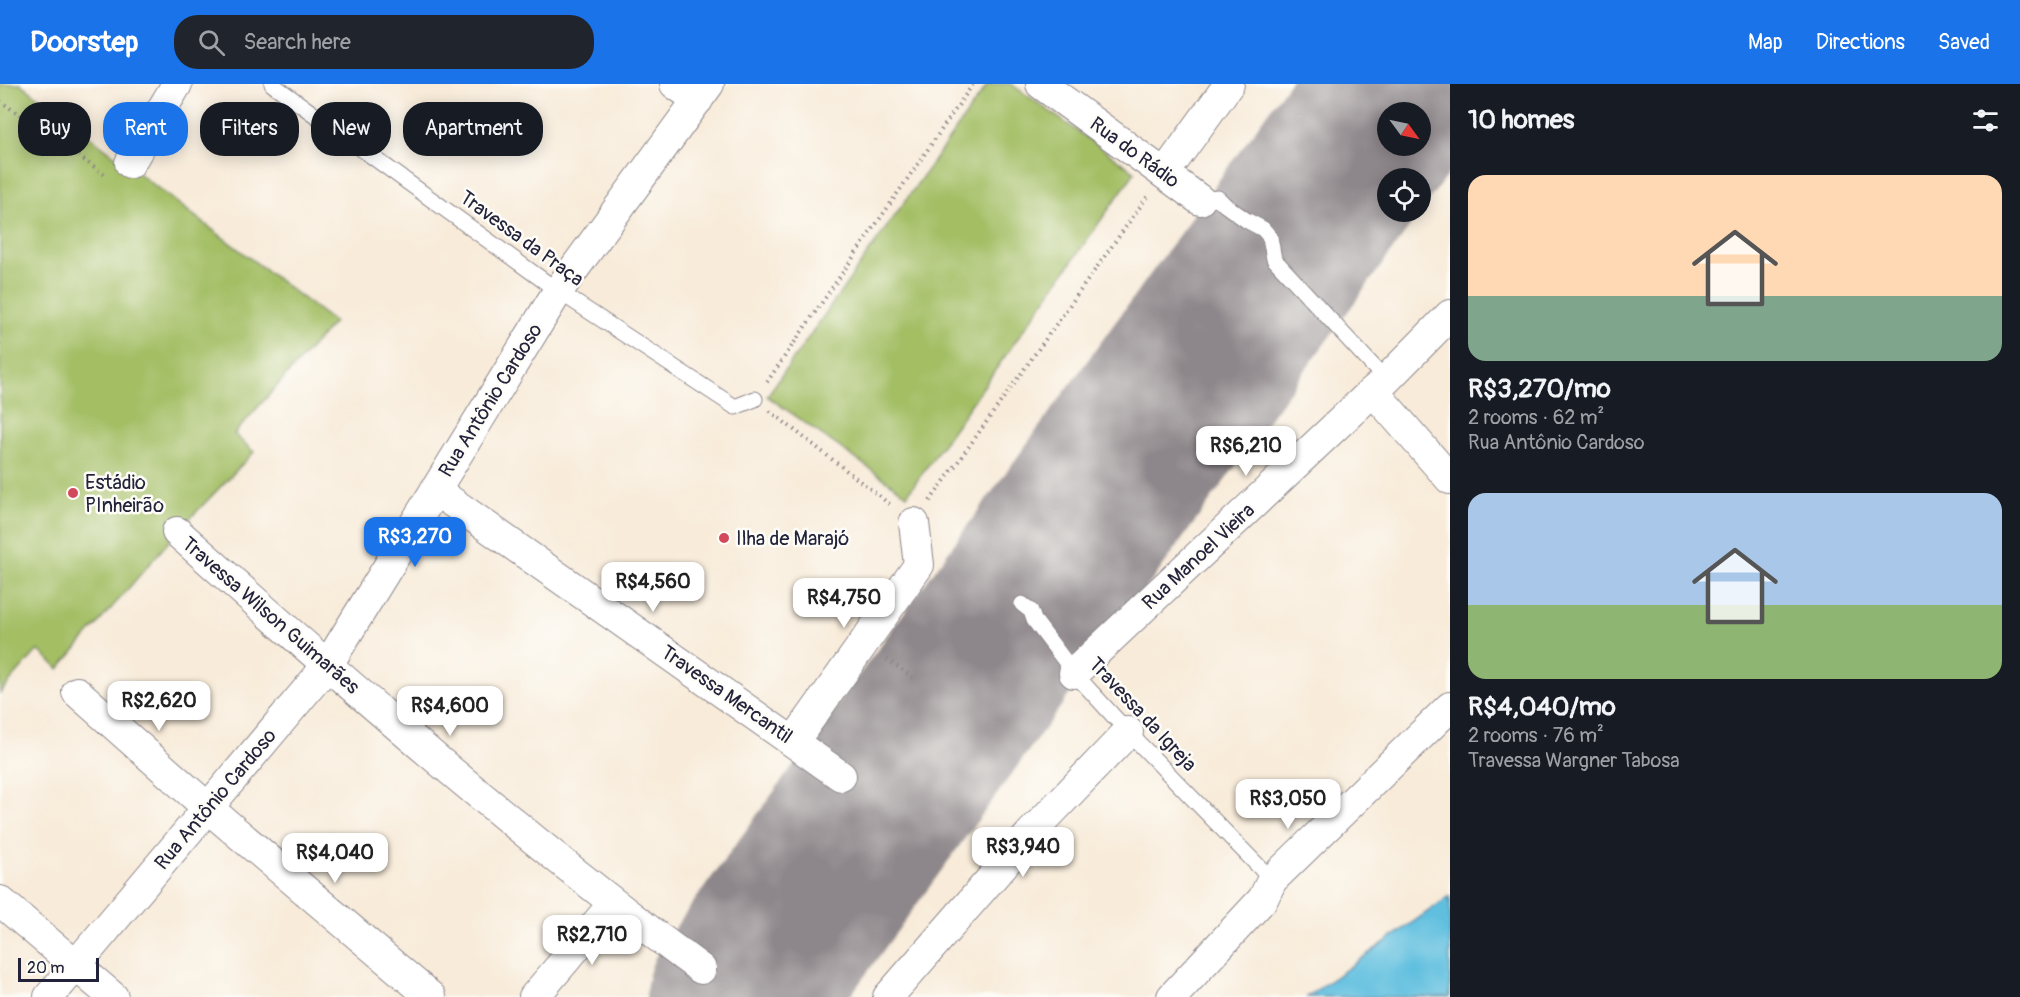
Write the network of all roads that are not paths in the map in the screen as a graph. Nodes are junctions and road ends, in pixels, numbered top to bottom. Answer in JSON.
{"nodes":[{"id":1,"x":177,"y":84,"type":"edge"},
{"id":2,"x":272,"y":84,"type":"edge"},
{"id":3,"x":1041,"y":84,"type":"edge"},
{"id":4,"x":1229,"y":84,"type":"edge"},
{"id":5,"x":694,"y":89,"type":"edge"},
{"id":6,"x":129,"y":163,"type":"road end"},
{"id":7,"x":1165,"y":173,"type":"junction"},
{"id":8,"x":1200,"y":200,"type":"joint"},
{"id":9,"x":558,"y":291,"type":"junction"},
{"id":10,"x":1450,"y":315,"type":"edge"},
{"id":11,"x":1380,"y":386,"type":"junction"},
{"id":12,"x":755,"y":399,"type":"road end"},
{"id":13,"x":1450,"y":480,"type":"edge"},
{"id":14,"x":435,"y":490,"type":"junction"},
{"id":15,"x":914,"y":523,"type":"road end"},
{"id":16,"x":177,"y":532,"type":"dead end"},
{"id":17,"x":1022,"y":604,"type":"dead end"},
{"id":18,"x":327,"y":666,"type":"junction"},
{"id":19,"x":1074,"y":673,"type":"junction"},
{"id":20,"x":78,"y":692,"type":"dead end"},
{"id":21,"x":1450,"y":707,"type":"edge"},
{"id":22,"x":1128,"y":732,"type":"junction"},
{"id":23,"x":794,"y":741,"type":"junction"},
{"id":24,"x":842,"y":776,"type":"dead end"},
{"id":25,"x":208,"y":808,"type":"junction"},
{"id":26,"x":1272,"y":880,"type":"junction"},
{"id":27,"x":0,"y":901,"type":"edge"},
{"id":28,"x":613,"y":904,"type":"junction"},
{"id":29,"x":75,"y":965,"type":"junction"},
{"id":30,"x":701,"y":969,"type":"dead end"},
{"id":31,"x":49,"y":997,"type":"edge"},
{"id":32,"x":113,"y":997,"type":"edge"},
{"id":33,"x":431,"y":997,"type":"edge"},
{"id":34,"x":534,"y":997,"type":"edge"},
{"id":35,"x":888,"y":997,"type":"edge"},
{"id":36,"x":1172,"y":997,"type":"edge"}],
"edges":[{"from":1,"to":6,"type":"street"},
{"from":2,"to":9,"type":"lane","name":"Travessa da Praça"},
{"from":3,"to":7,"type":"street","name":"Rua do Rádio"},
{"from":4,"to":7,"type":"street"},
{"from":5,"to":9,"type":"street","name":"Rua Antônio Cardoso"},
{"from":7,"to":8,"type":"street","name":"Rua do Rádio"},
{"from":8,"to":11,"type":"lane"},
{"from":9,"to":12,"type":"lane","name":"Travessa da Praça"},
{"from":9,"to":14,"type":"street","name":"Rua Antônio Cardoso"},
{"from":10,"to":11,"type":"street","name":"Rua Manoel Vieira"},
{"from":11,"to":13,"type":"street"},
{"from":11,"to":19,"type":"street","name":"Rua Manoel Vieira"},
{"from":14,"to":18,"type":"street","name":"Rua Antônio Cardoso"},
{"from":14,"to":23,"type":"street","name":"Travessa Mercantil"},
{"from":15,"to":23,"type":"street"},
{"from":16,"to":18,"type":"street","name":"Travessa Wilson Guimarães"},
{"from":17,"to":19,"type":"lane","name":"Travessa da Igreja"},
{"from":18,"to":25,"type":"street","name":"Rua Antônio Cardoso"},
{"from":18,"to":28,"type":"street","name":"Travessa Wilson Guimarães"},
{"from":19,"to":22,"type":"lane","name":"Travessa da Igreja"},
{"from":20,"to":25,"type":"street"},
{"from":21,"to":26,"type":"street"},
{"from":22,"to":26,"type":"lane","name":"Travessa da Igreja"},
{"from":22,"to":35,"type":"street"},
{"from":23,"to":24,"type":"street","name":"Travessa Mercantil"},
{"from":25,"to":29,"type":"street","name":"Rua Antônio Cardoso"},
{"from":25,"to":33,"type":"street"},
{"from":26,"to":36,"type":"street"},
{"from":27,"to":29,"type":"street"},
{"from":28,"to":30,"type":"street","name":"Travessa Wilson Guimarães"},
{"from":28,"to":34,"type":"street"},
{"from":29,"to":31,"type":"street","name":"Rua Antônio Cardoso"},
{"from":29,"to":32,"type":"street"}]}
